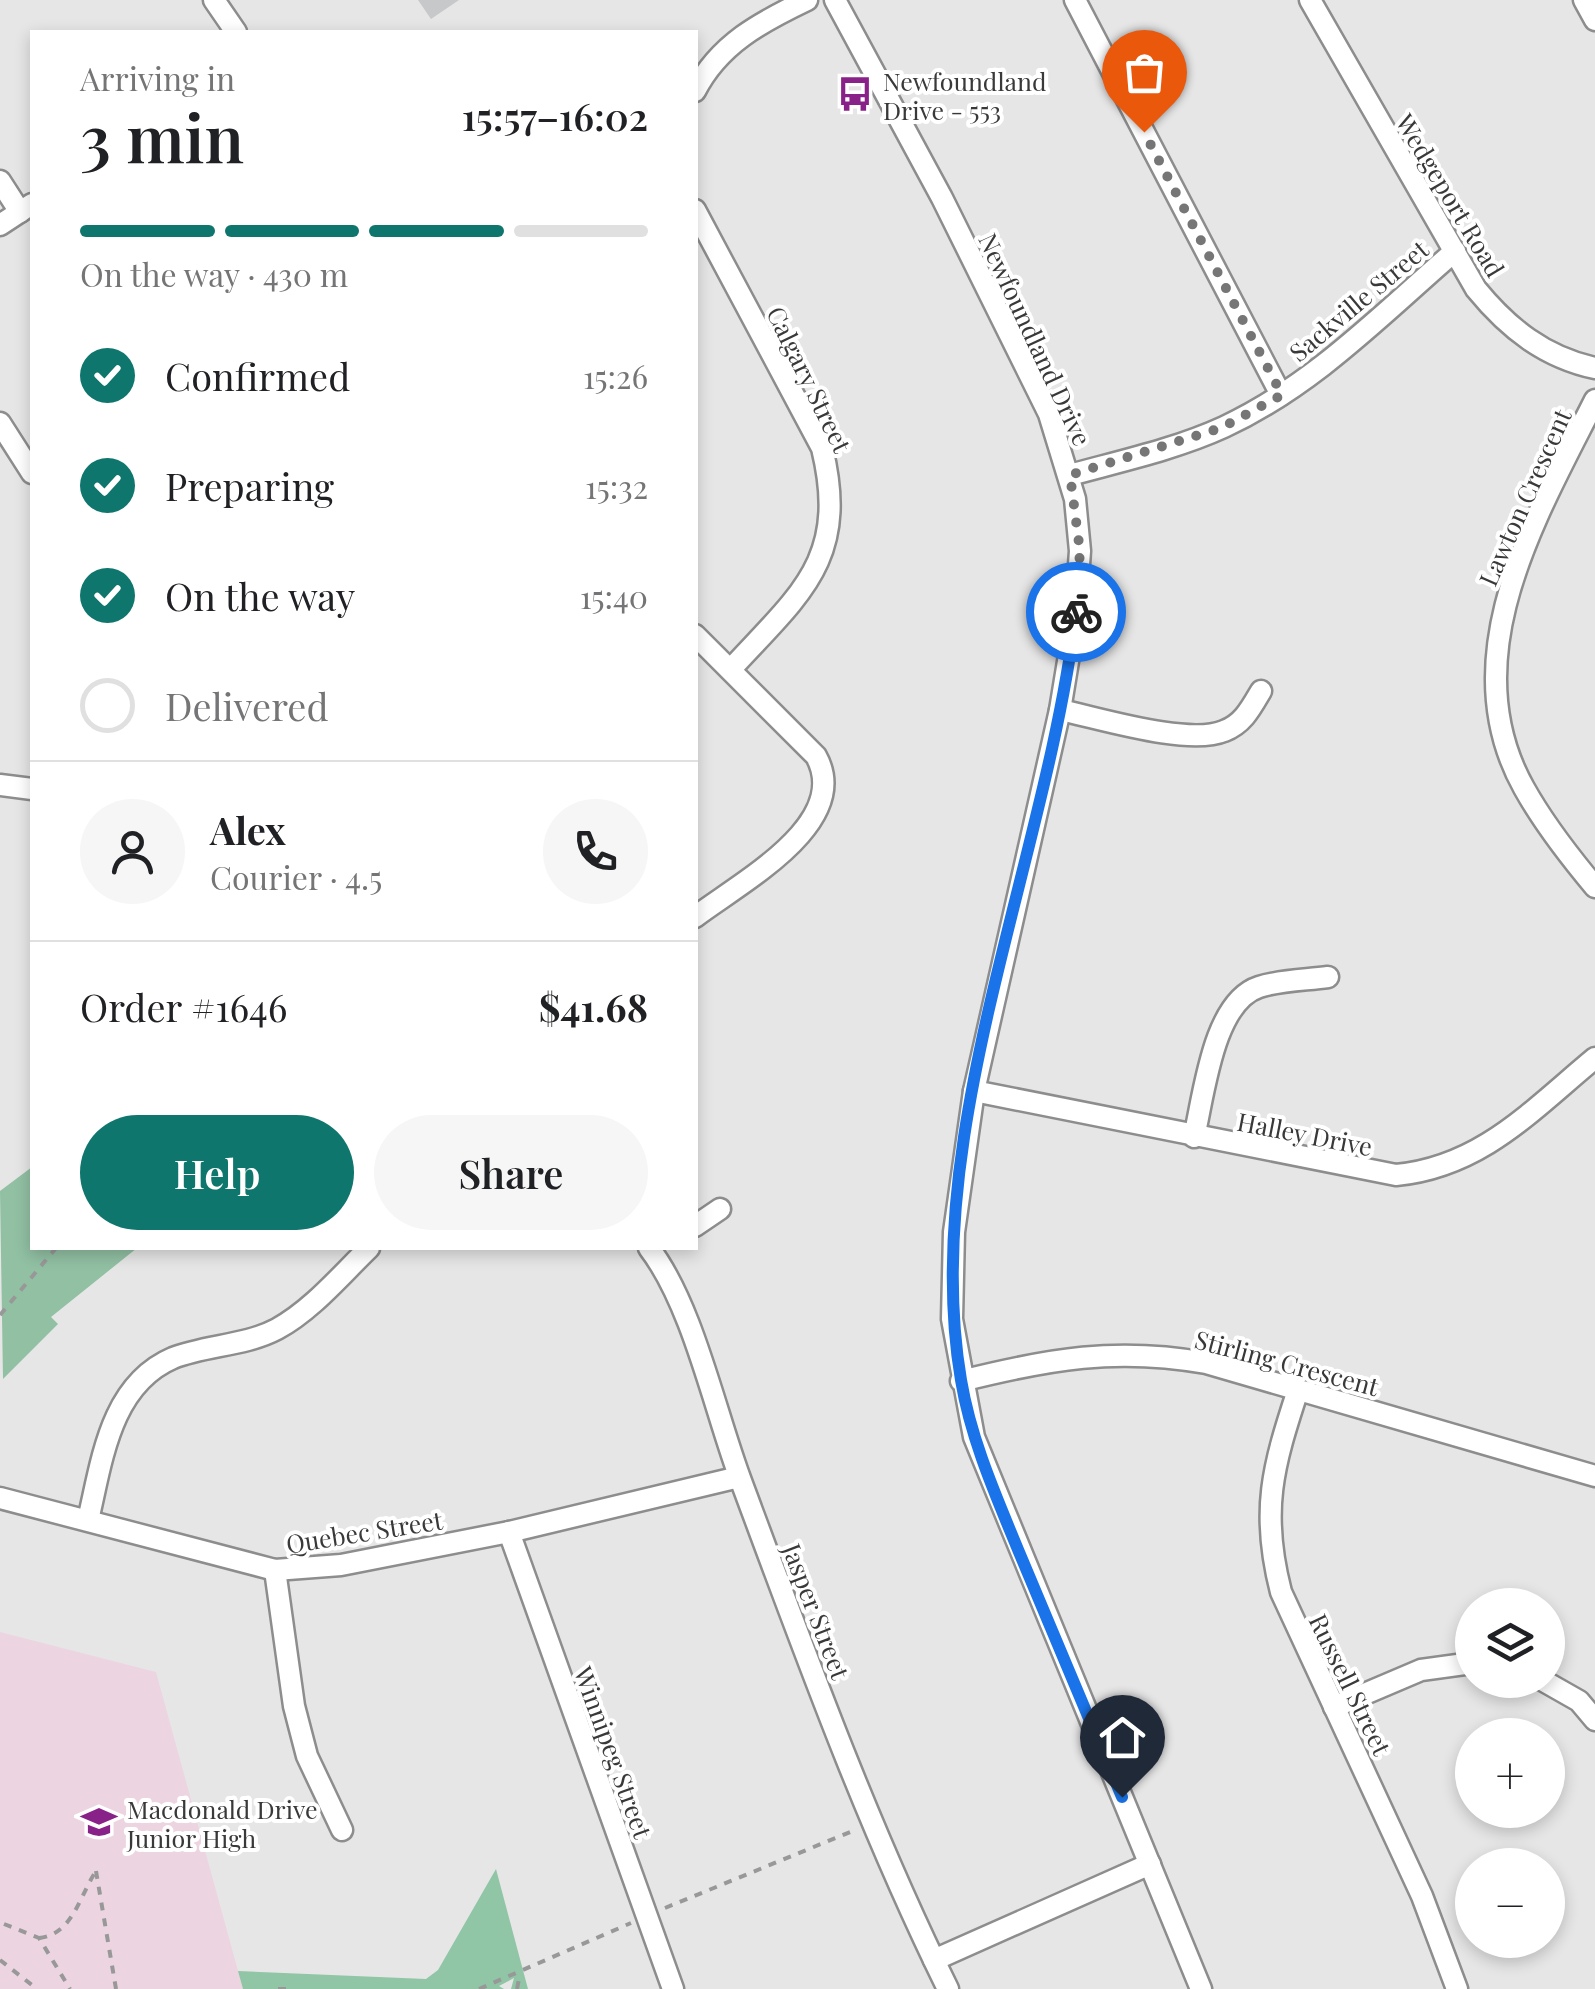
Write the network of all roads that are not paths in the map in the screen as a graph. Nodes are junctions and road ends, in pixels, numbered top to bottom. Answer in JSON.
{"nodes":[{"id":1,"x":214,"y":0,"type":"edge"},
{"id":2,"x":808,"y":0,"type":"edge"},
{"id":3,"x":835,"y":0,"type":"edge"},
{"id":4,"x":1076,"y":0,"type":"edge"},
{"id":5,"x":1310,"y":0,"type":"edge"},
{"id":6,"x":1584,"y":0,"type":"edge"},
{"id":7,"x":1595,"y":20,"type":"edge"},
{"id":8,"x":235,"y":30,"type":"edge"},
{"id":9,"x":698,"y":86,"type":"edge"},
{"id":10,"x":0,"y":180,"type":"edge"},
{"id":11,"x":26,"y":208,"type":"edge"},
{"id":12,"x":698,"y":216,"type":"edge"},
{"id":13,"x":0,"y":225,"type":"edge"},
{"id":14,"x":1454,"y":251,"type":"junction"},
{"id":15,"x":1595,"y":368,"type":"edge"},
{"id":16,"x":1282,"y":395,"type":"junction"},
{"id":17,"x":1595,"y":400,"type":"edge"},
{"id":18,"x":0,"y":423,"type":"edge"},
{"id":19,"x":30,"y":471,"type":"edge"},
{"id":20,"x":1070,"y":475,"type":"junction"},
{"id":21,"x":698,"y":638,"type":"edge"},
{"id":22,"x":731,"y":668,"type":"junction"},
{"id":23,"x":1261,"y":691,"type":"dead end"},
{"id":24,"x":1060,"y":710,"type":"junction"},
{"id":25,"x":0,"y":785,"type":"edge"},
{"id":26,"x":30,"y":789,"type":"edge"},
{"id":27,"x":1595,"y":887,"type":"edge"},
{"id":28,"x":698,"y":915,"type":"edge"},
{"id":29,"x":1328,"y":977,"type":"dead end"},
{"id":30,"x":1595,"y":1058,"type":"edge"},
{"id":31,"x":974,"y":1091,"type":"junction"},
{"id":32,"x":1194,"y":1137,"type":"junction"},
{"id":33,"x":720,"y":1209,"type":"dead end"},
{"id":34,"x":698,"y":1224,"type":"edge"},
{"id":35,"x":366,"y":1250,"type":"edge"},
{"id":36,"x":656,"y":1250,"type":"edge"},
{"id":37,"x":961,"y":1381,"type":"junction"},
{"id":38,"x":1298,"y":1390,"type":"junction"},
{"id":39,"x":1594,"y":1470,"type":"edge"},
{"id":40,"x":739,"y":1477,"type":"junction"},
{"id":41,"x":0,"y":1498,"type":"edge"},
{"id":42,"x":88,"y":1520,"type":"junction"},
{"id":43,"x":509,"y":1532,"type":"junction"},
{"id":44,"x":275,"y":1570,"type":"junction"},
{"id":45,"x":1455,"y":1665,"type":"edge"},
{"id":46,"x":1565,"y":1693,"type":"edge"},
{"id":47,"x":1334,"y":1707,"type":"junction"},
{"id":48,"x":1595,"y":1720,"type":"edge"},
{"id":49,"x":342,"y":1830,"type":"dead end"},
{"id":50,"x":1150,"y":1864,"type":"junction"},
{"id":51,"x":934,"y":1960,"type":"junction"},
{"id":52,"x":673,"y":1989,"type":"edge"},
{"id":53,"x":948,"y":1989,"type":"edge"},
{"id":54,"x":1201,"y":1989,"type":"edge"},
{"id":55,"x":1457,"y":1989,"type":"edge"}],
"edges":[{"from":1,"to":8,"type":"street"},
{"from":2,"to":9,"type":"street"},
{"from":3,"to":20,"type":"street","name":"Newfoundland Drive"},
{"from":4,"to":16,"type":"street"},
{"from":5,"to":14,"type":"street","name":"Wedgeport Road"},
{"from":6,"to":7,"type":"street"},
{"from":10,"to":11,"type":"street"},
{"from":11,"to":13,"type":"street"},
{"from":12,"to":22,"type":"street","name":"Calgary Street"},
{"from":14,"to":15,"type":"street","name":"Wedgeport Road"},
{"from":14,"to":16,"type":"street","name":"Sackville Street"},
{"from":16,"to":20,"type":"street","name":"Sackville Street"},
{"from":17,"to":27,"type":"street","name":"Lawton Crescent"},
{"from":18,"to":19,"type":"street"},
{"from":20,"to":24,"type":"street","name":"Newfoundland Drive"},
{"from":21,"to":22,"type":"street"},
{"from":22,"to":28,"type":"street"},
{"from":23,"to":24,"type":"street"},
{"from":24,"to":31,"type":"street","name":"Newfoundland Drive"},
{"from":25,"to":26,"type":"street"},
{"from":29,"to":32,"type":"street"},
{"from":30,"to":32,"type":"street","name":"Halley Drive"},
{"from":31,"to":32,"type":"street","name":"Halley Drive"},
{"from":31,"to":37,"type":"street","name":"Newfoundland Drive"},
{"from":33,"to":34,"type":"street"},
{"from":35,"to":42,"type":"street"},
{"from":36,"to":40,"type":"street","name":"Jasper Street"},
{"from":37,"to":38,"type":"street","name":"Stirling Crescent"},
{"from":37,"to":50,"type":"street","name":"Newfoundland Drive"},
{"from":38,"to":39,"type":"street","name":"Stirling Crescent"},
{"from":38,"to":47,"type":"street","name":"Russell Street"},
{"from":40,"to":43,"type":"street","name":"Quebec Street"},
{"from":40,"to":51,"type":"street","name":"Jasper Street"},
{"from":41,"to":42,"type":"street","name":"Quebec Street"},
{"from":42,"to":44,"type":"street","name":"Quebec Street"},
{"from":43,"to":44,"type":"street","name":"Quebec Street"},
{"from":43,"to":52,"type":"street","name":"Winnipeg Street"},
{"from":44,"to":49,"type":"street"},
{"from":45,"to":47,"type":"street"},
{"from":46,"to":48,"type":"street"},
{"from":47,"to":55,"type":"street","name":"Russell Street"},
{"from":50,"to":51,"type":"street"},
{"from":50,"to":54,"type":"street","name":"Newfoundland Drive"},
{"from":51,"to":53,"type":"street","name":"Jasper Street"}]}
